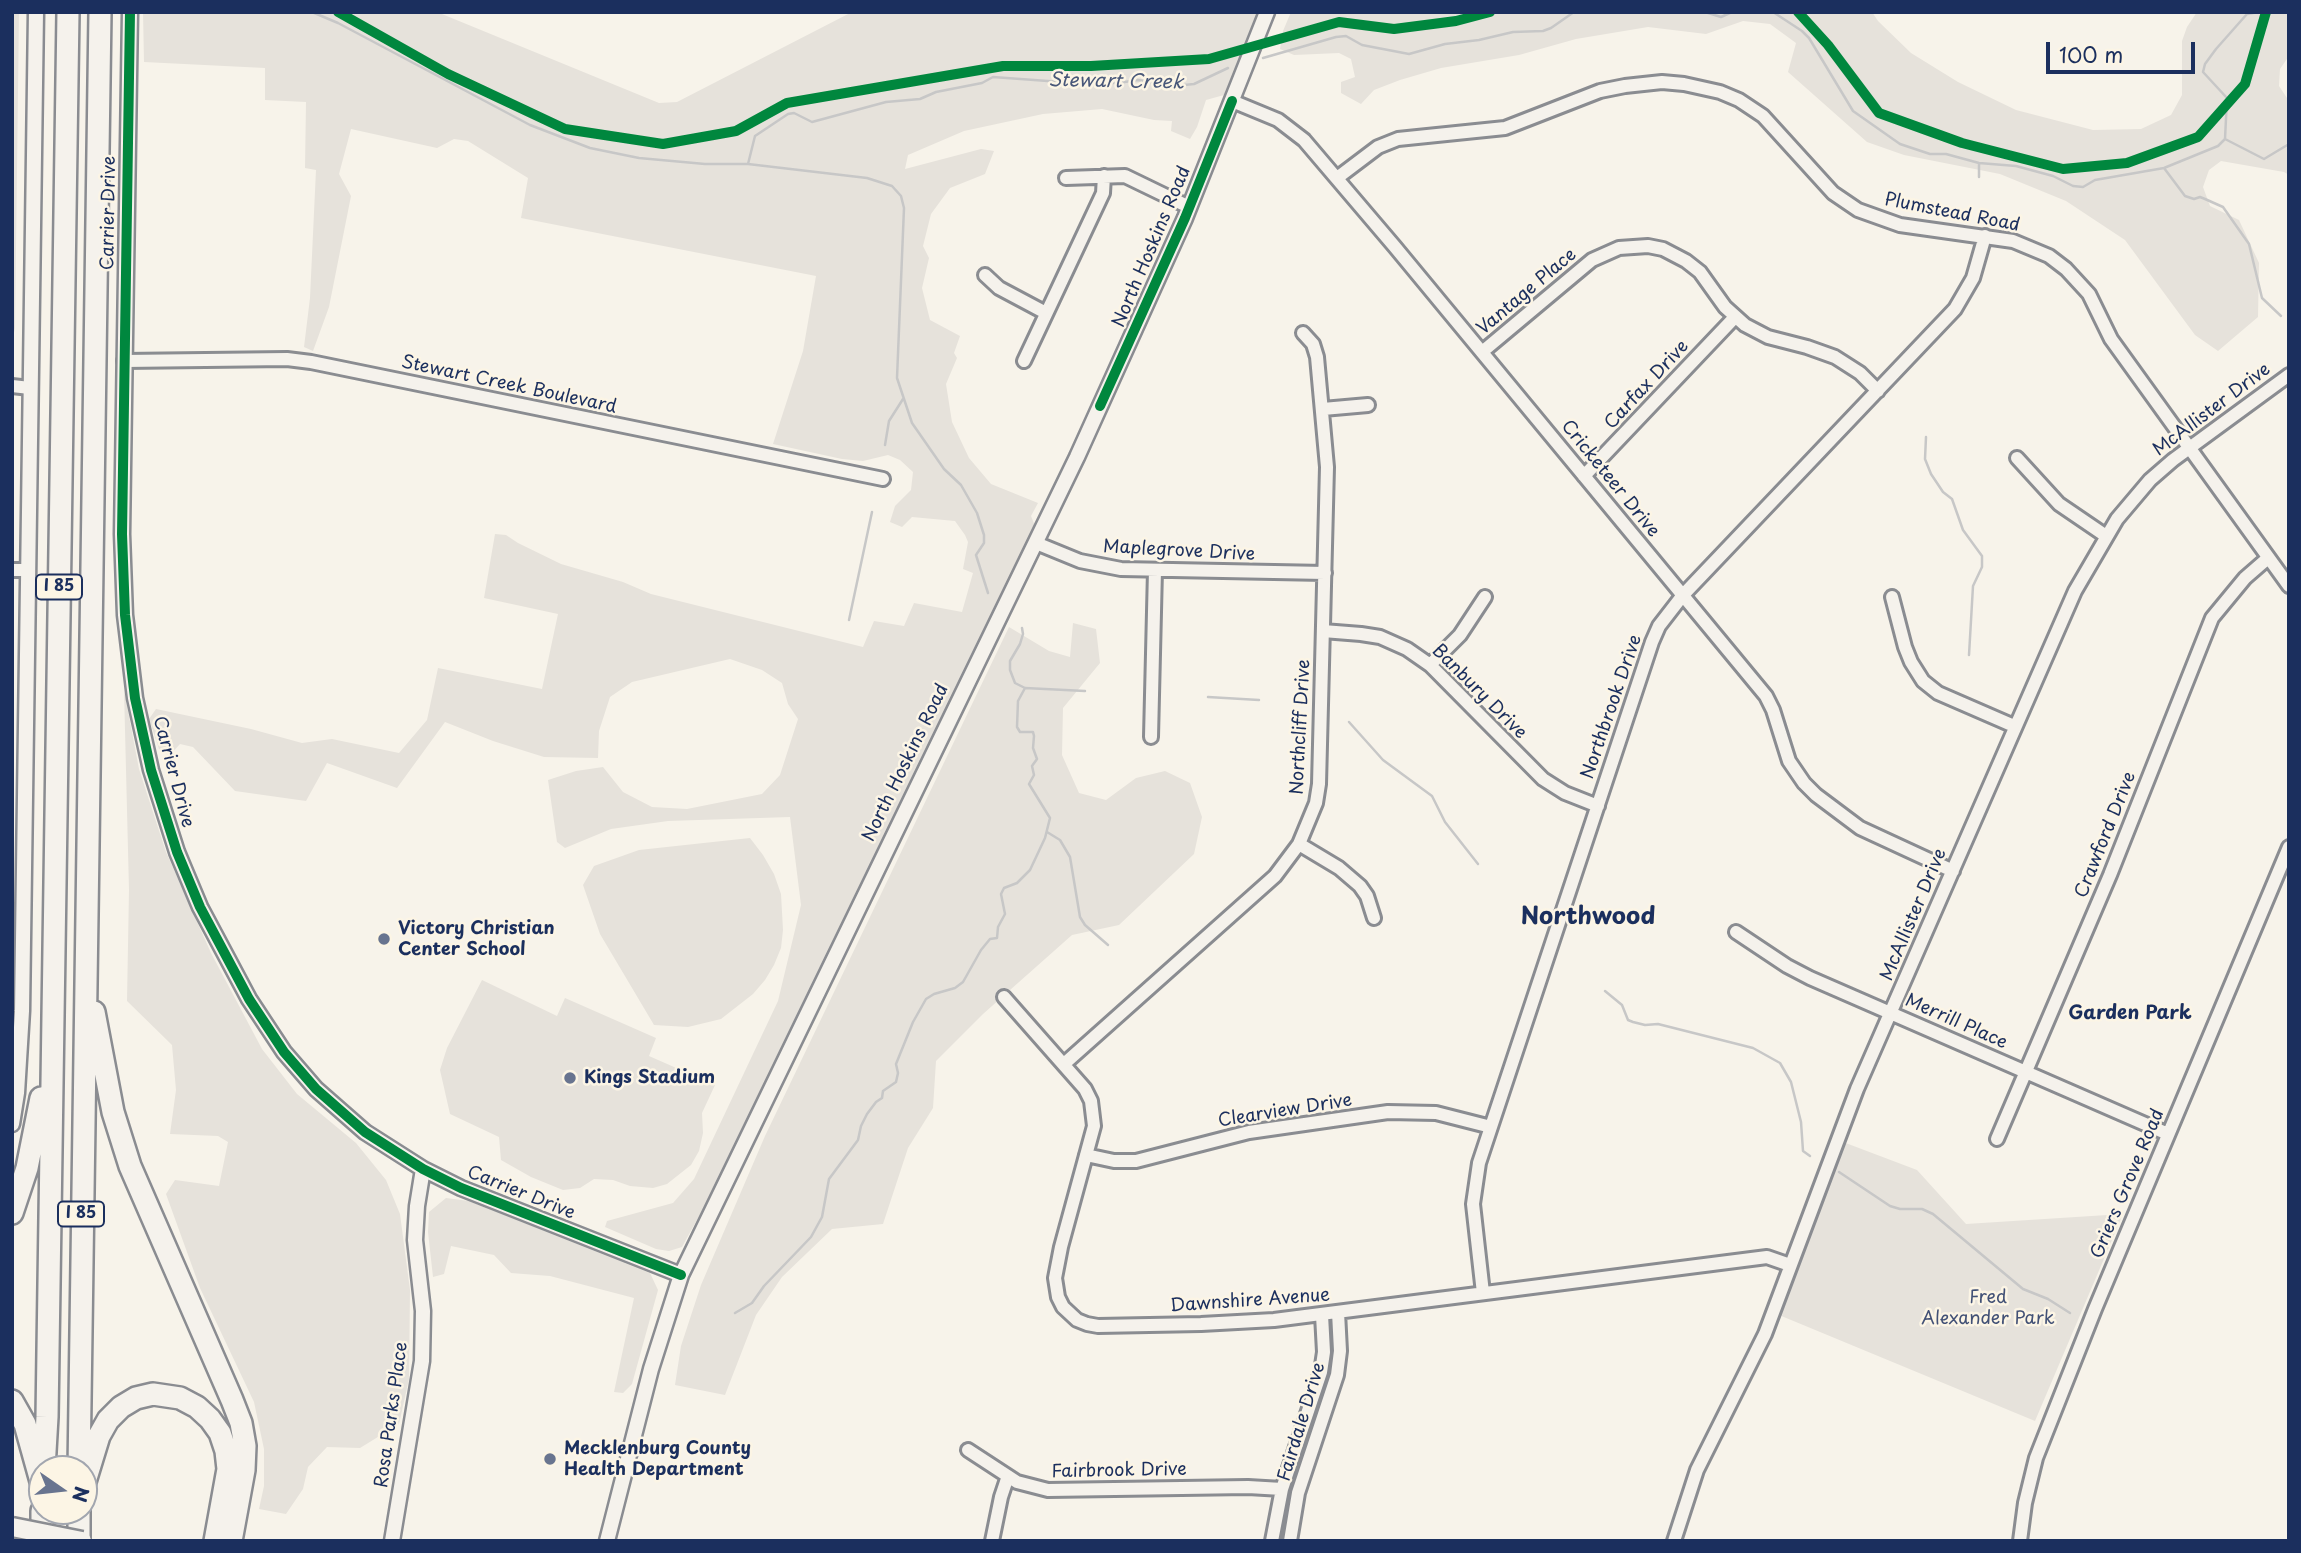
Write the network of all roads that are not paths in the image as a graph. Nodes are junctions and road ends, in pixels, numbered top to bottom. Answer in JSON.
{"nodes":[{"id":1,"x":36,"y":12,"type":"edge"},
{"id":2,"x":68,"y":12,"type":"edge"},
{"id":3,"x":100,"y":12,"type":"edge"},
{"id":4,"x":130,"y":12,"type":"edge"},
{"id":5,"x":1267,"y":12,"type":"edge"},
{"id":6,"x":1233,"y":101,"type":"junction"},
{"id":7,"x":1104,"y":176,"type":"junction"},
{"id":8,"x":1066,"y":178,"type":"dead end"},
{"id":9,"x":1337,"y":178,"type":"junction"},
{"id":10,"x":1189,"y":207,"type":"junction"},
{"id":11,"x":1984,"y":236,"type":"junction"},
{"id":12,"x":985,"y":275,"type":"dead end"},
{"id":13,"x":1046,"y":313,"type":"junction"},
{"id":14,"x":1735,"y":317,"type":"junction"},
{"id":15,"x":1303,"y":333,"type":"dead end"},
{"id":16,"x":1482,"y":352,"type":"junction"},
{"id":17,"x":124,"y":361,"type":"junction"},
{"id":18,"x":1024,"y":361,"type":"dead end"},
{"id":19,"x":2289,"y":375,"type":"edge"},
{"id":20,"x":12,"y":386,"type":"edge"},
{"id":21,"x":30,"y":388,"type":"junction"},
{"id":22,"x":1878,"y":391,"type":"junction"},
{"id":23,"x":1368,"y":405,"type":"dead end"},
{"id":24,"x":1323,"y":409,"type":"junction"},
{"id":25,"x":2189,"y":448,"type":"junction"},
{"id":26,"x":2017,"y":458,"type":"dead end"},
{"id":27,"x":1584,"y":476,"type":"junction"},
{"id":28,"x":883,"y":479,"type":"dead end"},
{"id":29,"x":2106,"y":536,"type":"junction"},
{"id":30,"x":1036,"y":543,"type":"junction"},
{"id":31,"x":2268,"y":558,"type":"junction"},
{"id":32,"x":12,"y":570,"type":"edge"},
{"id":33,"x":27,"y":570,"type":"junction"},
{"id":34,"x":1155,"y":570,"type":"junction"},
{"id":35,"x":1325,"y":573,"type":"junction"},
{"id":36,"x":2289,"y":586,"type":"edge"},
{"id":37,"x":1683,"y":595,"type":"junction"},
{"id":38,"x":1485,"y":597,"type":"dead end"},
{"id":39,"x":1892,"y":597,"type":"dead end"},
{"id":40,"x":1323,"y":631,"type":"junction"},
{"id":41,"x":1430,"y":665,"type":"junction"},
{"id":42,"x":2014,"y":726,"type":"junction"},
{"id":43,"x":1151,"y":737,"type":"dead end"},
{"id":44,"x":1598,"y":806,"type":"junction"},
{"id":45,"x":1299,"y":844,"type":"junction"},
{"id":46,"x":2289,"y":847,"type":"edge"},
{"id":47,"x":1953,"y":871,"type":"junction"},
{"id":48,"x":1374,"y":918,"type":"dead end"},
{"id":49,"x":1736,"y":932,"type":"dead end"},
{"id":50,"x":85,"y":958,"type":"junction"},
{"id":51,"x":1004,"y":997,"type":"dead end"},
{"id":52,"x":1891,"y":1012,"type":"junction"},
{"id":53,"x":52,"y":1041,"type":"junction"},
{"id":54,"x":1064,"y":1064,"type":"junction"},
{"id":55,"x":2026,"y":1072,"type":"junction"},
{"id":56,"x":12,"y":1124,"type":"edge"},
{"id":57,"x":1491,"y":1127,"type":"junction"},
{"id":58,"x":2168,"y":1134,"type":"junction"},
{"id":59,"x":1997,"y":1139,"type":"dead end"},
{"id":60,"x":1086,"y":1156,"type":"junction"},
{"id":61,"x":423,"y":1169,"type":"junction"},
{"id":62,"x":12,"y":1213,"type":"edge"},
{"id":63,"x":1790,"y":1265,"type":"junction"},
{"id":64,"x":681,"y":1275,"type":"junction"},
{"id":65,"x":1483,"y":1293,"type":"junction"},
{"id":66,"x":1338,"y":1312,"type":"junction"},
{"id":67,"x":1322,"y":1315,"type":"junction"},
{"id":68,"x":12,"y":1401,"type":"edge"},
{"id":69,"x":1303,"y":1427,"type":"junction"},
{"id":70,"x":1317,"y":1432,"type":"junction"},
{"id":71,"x":968,"y":1450,"type":"dead end"},
{"id":72,"x":34,"y":1455,"type":"edge"},
{"id":73,"x":45,"y":1455,"type":"edge"},
{"id":74,"x":79,"y":1455,"type":"edge"},
{"id":75,"x":93,"y":1455,"type":"edge"},
{"id":76,"x":1009,"y":1476,"type":"junction"},
{"id":77,"x":1282,"y":1489,"type":"junction"},
{"id":78,"x":1277,"y":1508,"type":"junction"},
{"id":79,"x":1294,"y":1511,"type":"junction"},
{"id":80,"x":12,"y":1527,"type":"edge"},
{"id":81,"x":81,"y":1541,"type":"edge"},
{"id":82,"x":215,"y":1541,"type":"edge"},
{"id":83,"x":231,"y":1541,"type":"edge"},
{"id":84,"x":391,"y":1541,"type":"edge"},
{"id":85,"x":607,"y":1541,"type":"edge"},
{"id":86,"x":992,"y":1541,"type":"edge"},
{"id":87,"x":1272,"y":1541,"type":"edge"},
{"id":88,"x":1290,"y":1541,"type":"edge"},
{"id":89,"x":1674,"y":1541,"type":"edge"},
{"id":90,"x":2020,"y":1541,"type":"edge"}],
"edges":[{"from":1,"to":21,"type":"street"},
{"from":2,"to":53,"type":"highway","number":"I 85"},
{"from":3,"to":50,"type":"highway","number":"I 85"},
{"from":4,"to":17,"type":"street","name":"Carrier Drive"},
{"from":5,"to":6,"type":"street","name":"North Hoskins Road"},
{"from":6,"to":9,"type":"street","name":"Cricketeer Drive"},
{"from":6,"to":10,"type":"street","name":"North Hoskins Road"},
{"from":7,"to":8,"type":"street"},
{"from":7,"to":10,"type":"street"},
{"from":7,"to":13,"type":"street"},
{"from":9,"to":11,"type":"street","name":"Plumstead Road"},
{"from":9,"to":16,"type":"street","name":"Cricketeer Drive"},
{"from":10,"to":30,"type":"street","name":"North Hoskins Road"},
{"from":11,"to":22,"type":"street","name":"Northbrook Drive"},
{"from":11,"to":25,"type":"street","name":"Plumstead Road"},
{"from":12,"to":13,"type":"street"},
{"from":13,"to":18,"type":"street"},
{"from":14,"to":16,"type":"street","name":"Vantage Place"},
{"from":14,"to":22,"type":"street","name":"Vantage Place"},
{"from":14,"to":27,"type":"street","name":"Carfax Drive"},
{"from":15,"to":24,"type":"street","name":"Northcliff Drive"},
{"from":16,"to":27,"type":"street","name":"Cricketeer Drive"},
{"from":17,"to":28,"type":"street","name":"Stewart Creek Boulevard"},
{"from":17,"to":61,"type":"street","name":"Carrier Drive"},
{"from":19,"to":25,"type":"street","name":"McAllister Drive"},
{"from":20,"to":21,"type":"street"},
{"from":21,"to":33,"type":"street"},
{"from":22,"to":37,"type":"street","name":"Northbrook Drive"},
{"from":23,"to":24,"type":"street"},
{"from":24,"to":35,"type":"street","name":"Northcliff Drive"},
{"from":25,"to":29,"type":"street","name":"McAllister Drive"},
{"from":25,"to":31,"type":"street","name":"Plumstead Road"},
{"from":26,"to":29,"type":"street"},
{"from":27,"to":37,"type":"street","name":"Cricketeer Drive"},
{"from":29,"to":42,"type":"street","name":"McAllister Drive"},
{"from":30,"to":34,"type":"street","name":"Maplegrove Drive"},
{"from":30,"to":64,"type":"street","name":"North Hoskins Road"},
{"from":31,"to":36,"type":"street","name":"Plumstead Road"},
{"from":31,"to":55,"type":"street","name":"Crawford Drive"},
{"from":32,"to":33,"type":"street"},
{"from":33,"to":56,"type":"street"},
{"from":34,"to":35,"type":"street","name":"Maplegrove Drive"},
{"from":34,"to":43,"type":"street"},
{"from":35,"to":40,"type":"street","name":"Northcliff Drive"},
{"from":37,"to":44,"type":"street","name":"Northbrook Drive"},
{"from":37,"to":47,"type":"street","name":"Cricketeer Drive"},
{"from":38,"to":41,"type":"street"},
{"from":39,"to":42,"type":"street"},
{"from":40,"to":41,"type":"street","name":"Banbury Drive"},
{"from":40,"to":45,"type":"street","name":"Northcliff Drive"},
{"from":41,"to":44,"type":"street","name":"Banbury Drive"},
{"from":42,"to":47,"type":"street","name":"McAllister Drive"},
{"from":44,"to":57,"type":"street","name":"Northbrook Drive"},
{"from":45,"to":48,"type":"street"},
{"from":45,"to":54,"type":"street","name":"Northcliff Drive"},
{"from":46,"to":58,"type":"street","name":"Griers Grove Road"},
{"from":47,"to":52,"type":"street","name":"McAllister Drive"},
{"from":49,"to":52,"type":"street","name":"Merrill Place"},
{"from":50,"to":74,"type":"highway","number":"I 85"},
{"from":50,"to":83,"type":"highway"},
{"from":51,"to":54,"type":"street","name":"Dawnshire Avenue"},
{"from":52,"to":55,"type":"street","name":"Merrill Place"},
{"from":52,"to":63,"type":"street","name":"McAllister Drive"},
{"from":53,"to":62,"type":"highway"},
{"from":53,"to":73,"type":"highway","number":"I 85"},
{"from":54,"to":60,"type":"street","name":"Dawnshire Avenue"},
{"from":55,"to":58,"type":"street","name":"Merrill Place"},
{"from":55,"to":59,"type":"street","name":"Crawford Drive"},
{"from":57,"to":60,"type":"street","name":"Clearview Drive"},
{"from":57,"to":65,"type":"street","name":"Northbrook Drive"},
{"from":58,"to":90,"type":"street","name":"Griers Grove Road"},
{"from":60,"to":67,"type":"street","name":"Dawnshire Avenue"},
{"from":61,"to":64,"type":"street","name":"Carrier Drive"},
{"from":61,"to":84,"type":"street","name":"Rosa Parks Place"},
{"from":63,"to":65,"type":"street","name":"Dawnshire Avenue"},
{"from":63,"to":89,"type":"street","name":"McAllister Drive"},
{"from":64,"to":85,"type":"street","name":"North Hoskins Road"},
{"from":65,"to":66,"type":"street","name":"Dawnshire Avenue"},
{"from":66,"to":67,"type":"street","name":"Dawnshire Avenue"},
{"from":66,"to":70,"type":"street","name":"Fairdale Drive"},
{"from":67,"to":69,"type":"street","name":"Fairdale Drive"},
{"from":68,"to":72,"type":"highway"},
{"from":69,"to":70,"type":"street"},
{"from":69,"to":77,"type":"street","name":"Fairdale Drive"},
{"from":70,"to":79,"type":"street","name":"Fairdale Drive"},
{"from":71,"to":76,"type":"street","name":"Fairbrook Drive"},
{"from":75,"to":82,"type":"highway"},
{"from":76,"to":77,"type":"street","name":"Fairbrook Drive"},
{"from":76,"to":86,"type":"street"},
{"from":77,"to":78,"type":"street","name":"Fairdale Drive"},
{"from":78,"to":79,"type":"street"},
{"from":78,"to":87,"type":"street","name":"Fairdale Drive"},
{"from":79,"to":88,"type":"street","name":"Fairdale Drive"},
{"from":80,"to":81,"type":"main road","bridge":true}]}
